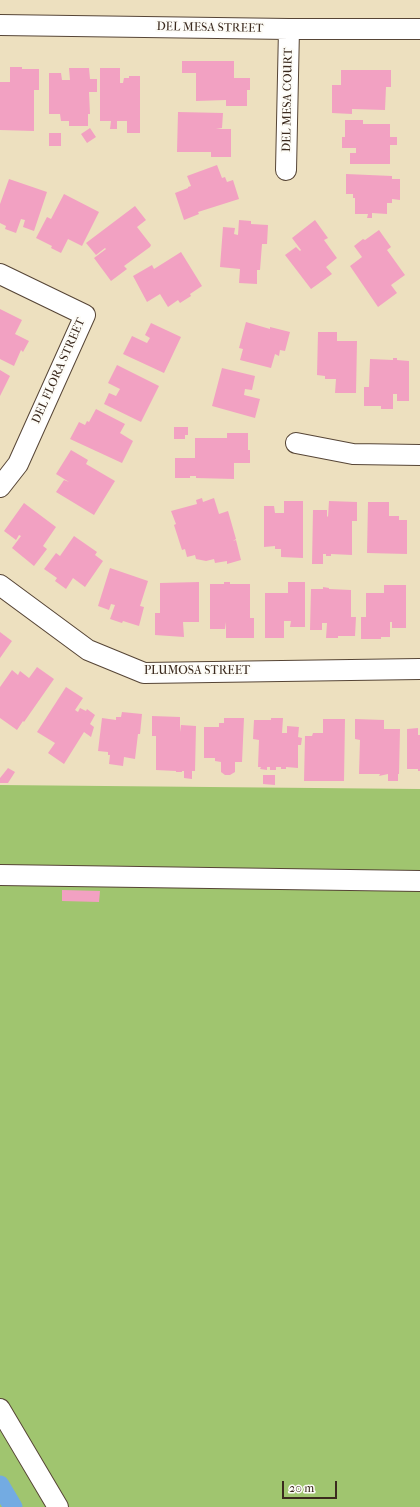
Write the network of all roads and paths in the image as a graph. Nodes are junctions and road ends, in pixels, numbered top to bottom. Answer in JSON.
{"nodes":[{"id":1,"x":0,"y":25,"type":"edge"},
{"id":2,"x":420,"y":29,"type":"edge"},
{"id":3,"x":289,"y":30,"type":"junction"},
{"id":4,"x":286,"y":170,"type":"dead end"},
{"id":5,"x":0,"y":274,"type":"edge"},
{"id":6,"x":296,"y":443,"type":"dead end"},
{"id":7,"x":420,"y":455,"type":"edge"},
{"id":8,"x":0,"y":487,"type":"edge"},
{"id":9,"x":0,"y":585,"type":"edge"},
{"id":10,"x":420,"y":669,"type":"edge"},
{"id":11,"x":0,"y":875,"type":"edge"},
{"id":12,"x":420,"y":881,"type":"edge"},
{"id":13,"x":0,"y":1409,"type":"edge"},
{"id":14,"x":58,"y":1507,"type":"edge"}],
"edges":[{"from":1,"to":3,"type":"street","name":"DEL MESA STREET"},
{"from":2,"to":3,"type":"street","name":"DEL MESA STREET"},
{"from":3,"to":4,"type":"street","name":"DEL MESA COURT"},
{"from":5,"to":8,"type":"street","name":"DEL FLORA STREET"},
{"from":6,"to":7,"type":"street"},
{"from":9,"to":10,"type":"street","name":"PLUMOSA STREET"},
{"from":11,"to":12,"type":"street"},
{"from":13,"to":14,"type":"street"}]}
